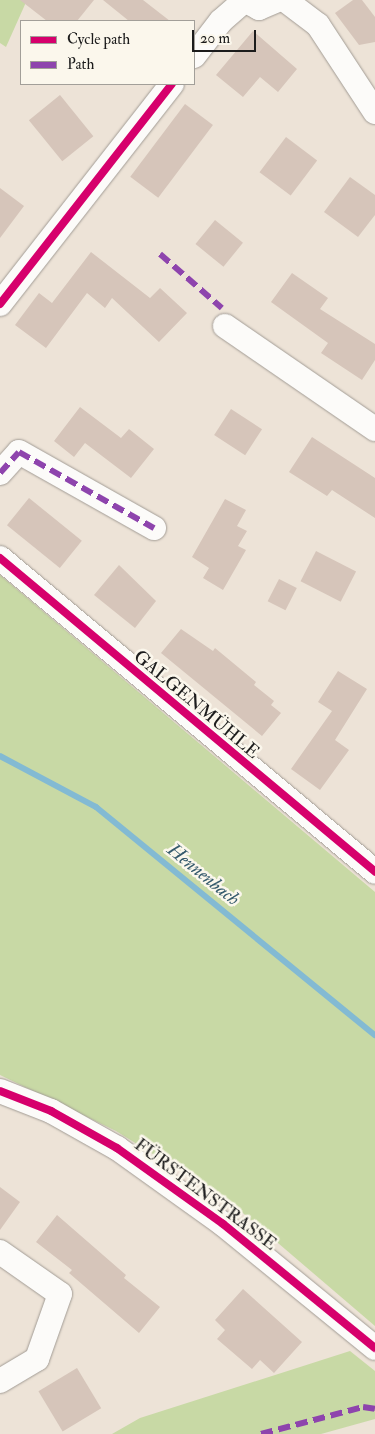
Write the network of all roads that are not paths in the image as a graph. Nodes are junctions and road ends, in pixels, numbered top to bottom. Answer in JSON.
{"nodes":[{"id":1,"x":244,"y":0,"type":"edge"},
{"id":2,"x":278,"y":0,"type":"edge"},
{"id":3,"x":286,"y":0,"type":"edge"},
{"id":4,"x":195,"y":55,"type":"edge"},
{"id":5,"x":171,"y":85,"type":"edge"},
{"id":6,"x":375,"y":112,"type":"edge"},
{"id":7,"x":0,"y":304,"type":"edge"},
{"id":8,"x":224,"y":326,"type":"dead end"},
{"id":9,"x":375,"y":429,"type":"edge"},
{"id":10,"x":0,"y":473,"type":"edge"},
{"id":11,"x":154,"y":528,"type":"dead end"},
{"id":12,"x":0,"y":558,"type":"edge"},
{"id":13,"x":375,"y":872,"type":"edge"},
{"id":14,"x":0,"y":1091,"type":"edge"},
{"id":15,"x":0,"y":1252,"type":"edge"},
{"id":16,"x":375,"y":1348,"type":"edge"},
{"id":17,"x":0,"y":1381,"type":"edge"}],
"edges":[{"from":1,"to":2,"type":"street"},
{"from":1,"to":4,"type":"street"},
{"from":3,"to":6,"type":"street"},
{"from":5,"to":7,"type":"street"},
{"from":8,"to":9,"type":"street"},
{"from":10,"to":11,"type":"street"},
{"from":12,"to":13,"type":"street","name":"GALGENMÜHLE"},
{"from":14,"to":16,"type":"street","name":"FÜRSTENSTRASSE"},
{"from":15,"to":17,"type":"street"}]}
